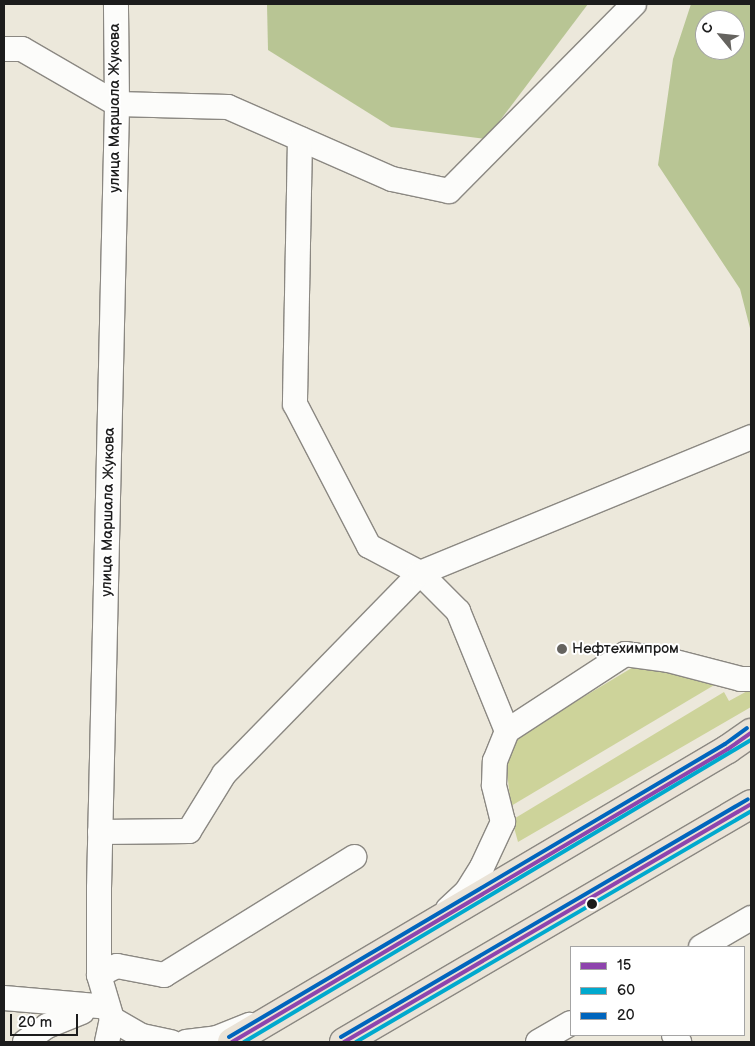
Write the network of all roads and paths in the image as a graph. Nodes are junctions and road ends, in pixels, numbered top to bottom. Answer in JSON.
{"nodes":[{"id":1,"x":116,"y":4,"type":"edge"},
{"id":2,"x":634,"y":4,"type":"edge"},
{"id":3,"x":4,"y":49,"type":"edge"},
{"id":4,"x":117,"y":104,"type":"junction"},
{"id":5,"x":300,"y":139,"type":"junction"},
{"id":6,"x":751,"y":437,"type":"edge"},
{"id":7,"x":420,"y":573,"type":"junction"},
{"id":8,"x":751,"y":678,"type":"edge"},
{"id":9,"x":507,"y":730,"type":"junction"},
{"id":10,"x":751,"y":733,"type":"edge"},
{"id":11,"x":751,"y":804,"type":"edge"},
{"id":12,"x":100,"y":832,"type":"junction"},
{"id":13,"x":354,"y":857,"type":"dead end"},
{"id":14,"x":751,"y":918,"type":"edge"},
{"id":15,"x":431,"y":926,"type":"junction"},
{"id":16,"x":703,"y":946,"type":"edge"},
{"id":17,"x":99,"y":975,"type":"junction"},
{"id":18,"x":4,"y":998,"type":"edge"},
{"id":19,"x":296,"y":1006,"type":"junction"},
{"id":20,"x":82,"y":1012,"type":"dead end"},
{"id":21,"x":110,"y":1013,"type":"junction"},
{"id":22,"x":570,"y":1024,"type":"edge"},
{"id":23,"x":25,"y":1042,"type":"edge"},
{"id":24,"x":108,"y":1042,"type":"edge"},
{"id":25,"x":171,"y":1042,"type":"edge"},
{"id":26,"x":186,"y":1042,"type":"edge"},
{"id":27,"x":232,"y":1042,"type":"edge"},
{"id":28,"x":344,"y":1042,"type":"edge"},
{"id":29,"x":538,"y":1042,"type":"edge"}],
"edges":[{"from":1,"to":4,"type":"street","name":"улица Маршала Жукова"},
{"from":2,"to":5,"type":"street"},
{"from":3,"to":4,"type":"street"},
{"from":4,"to":5,"type":"street"},
{"from":4,"to":12,"type":"street","name":"улица Маршала Жукова"},
{"from":5,"to":7,"type":"street"},
{"from":6,"to":7,"type":"street"},
{"from":7,"to":9,"type":"street"},
{"from":7,"to":12,"type":"street"},
{"from":8,"to":9,"type":"street"},
{"from":9,"to":15,"type":"street"},
{"from":10,"to":15,"type":"main road"},
{"from":11,"to":28,"type":"main road"},
{"from":12,"to":17,"type":"street","name":"улица Маршала Жукова"},
{"from":13,"to":17,"type":"street"},
{"from":14,"to":16,"type":"street"},
{"from":15,"to":19,"type":"main road"},
{"from":17,"to":21,"type":"street","name":"улица Маршала Жукова"},
{"from":18,"to":21,"type":"street"},
{"from":19,"to":26,"type":"street"},
{"from":19,"to":27,"type":"main road"},
{"from":20,"to":23,"type":"street"},
{"from":21,"to":24,"type":"street"},
{"from":21,"to":25,"type":"street"},
{"from":22,"to":29,"type":"street"}]}
